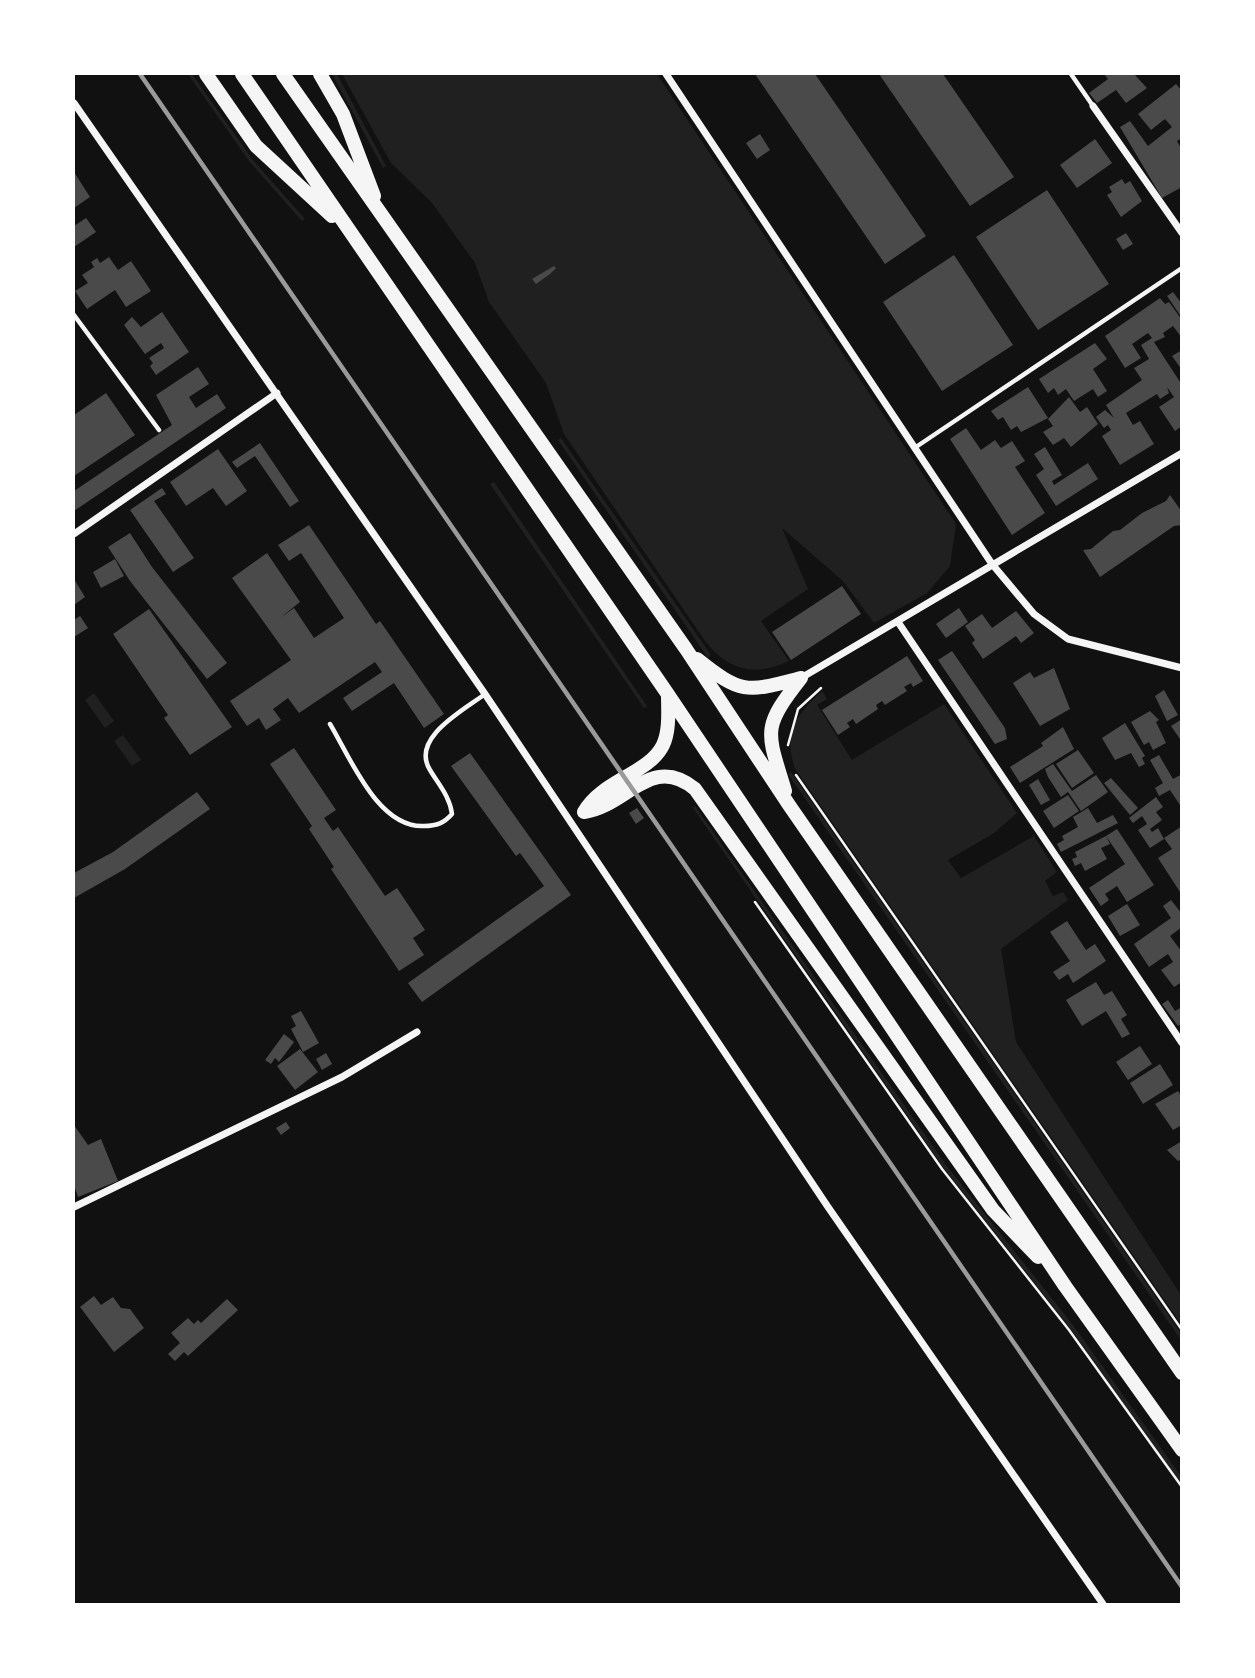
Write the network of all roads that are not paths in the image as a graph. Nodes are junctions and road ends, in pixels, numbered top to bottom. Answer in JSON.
{"nodes":[{"id":1,"x":206,"y":74,"type":"edge"},
{"id":2,"x":242,"y":74,"type":"edge"},
{"id":3,"x":283,"y":74,"type":"edge"},
{"id":4,"x":320,"y":74,"type":"edge"},
{"id":5,"x":666,"y":74,"type":"edge"},
{"id":6,"x":1071,"y":74,"type":"edge"},
{"id":7,"x":74,"y":103,"type":"edge"},
{"id":8,"x":1093,"y":106,"type":"joint"},
{"id":9,"x":380,"y":214,"type":"junction"},
{"id":10,"x":350,"y":232,"type":"junction"},
{"id":11,"x":1181,"y":233,"type":"edge"},
{"id":12,"x":1181,"y":268,"type":"edge"},
{"id":13,"x":74,"y":315,"type":"edge"},
{"id":14,"x":277,"y":394,"type":"junction"},
{"id":15,"x":159,"y":430,"type":"dead end"},
{"id":16,"x":916,"y":447,"type":"junction"},
{"id":17,"x":1181,"y":453,"type":"edge"},
{"id":18,"x":74,"y":534,"type":"edge"},
{"id":19,"x":992,"y":564,"type":"junction"},
{"id":20,"x":898,"y":622,"type":"junction"},
{"id":21,"x":686,"y":649,"type":"junction"},
{"id":22,"x":1181,"y":668,"type":"edge"},
{"id":23,"x":801,"y":678,"type":"junction"},
{"id":24,"x":667,"y":693,"type":"junction"},
{"id":25,"x":485,"y":694,"type":"junction"},
{"id":26,"x":330,"y":724,"type":"dead end"},
{"id":27,"x":789,"y":805,"type":"junction"},
{"id":28,"x":584,"y":812,"type":"junction"},
{"id":29,"x":568,"y":822,"type":"junction"},
{"id":30,"x":417,"y":1032,"type":"dead end"},
{"id":31,"x":1181,"y":1043,"type":"edge"},
{"id":32,"x":74,"y":1207,"type":"edge"},
{"id":33,"x":1065,"y":1286,"type":"junction"},
{"id":34,"x":1181,"y":1373,"type":"edge"},
{"id":35,"x":1181,"y":1450,"type":"edge"},
{"id":36,"x":1103,"y":1605,"type":"edge"}],
"edges":[{"from":1,"to":10,"type":"highway"},
{"from":2,"to":10,"type":"highway"},
{"from":3,"to":9,"type":"highway"},
{"from":4,"to":9,"type":"highway"},
{"from":5,"to":16,"type":"street"},
{"from":6,"to":8,"type":"lane"},
{"from":7,"to":14,"type":"street"},
{"from":8,"to":11,"type":"street"},
{"from":9,"to":21,"type":"highway"},
{"from":10,"to":24,"type":"highway"},
{"from":12,"to":16,"type":"lane"},
{"from":13,"to":15,"type":"lane"},
{"from":14,"to":18,"type":"street"},
{"from":14,"to":25,"type":"street"},
{"from":16,"to":19,"type":"street"},
{"from":17,"to":19,"type":"street"},
{"from":19,"to":20,"type":"street"},
{"from":19,"to":22,"type":"street"},
{"from":20,"to":23,"type":"street"},
{"from":20,"to":31,"type":"street"},
{"from":21,"to":23,"type":"highway"},
{"from":21,"to":27,"type":"highway"},
{"from":23,"to":27,"type":"highway"},
{"from":24,"to":28,"type":"highway"},
{"from":24,"to":33,"type":"highway"},
{"from":25,"to":26,"type":"lane"},
{"from":25,"to":29,"type":"street"},
{"from":27,"to":34,"type":"highway"},
{"from":28,"to":29,"type":"street"},
{"from":28,"to":33,"type":"highway"},
{"from":29,"to":36,"type":"street"},
{"from":30,"to":32,"type":"street"},
{"from":33,"to":35,"type":"highway"}]}
